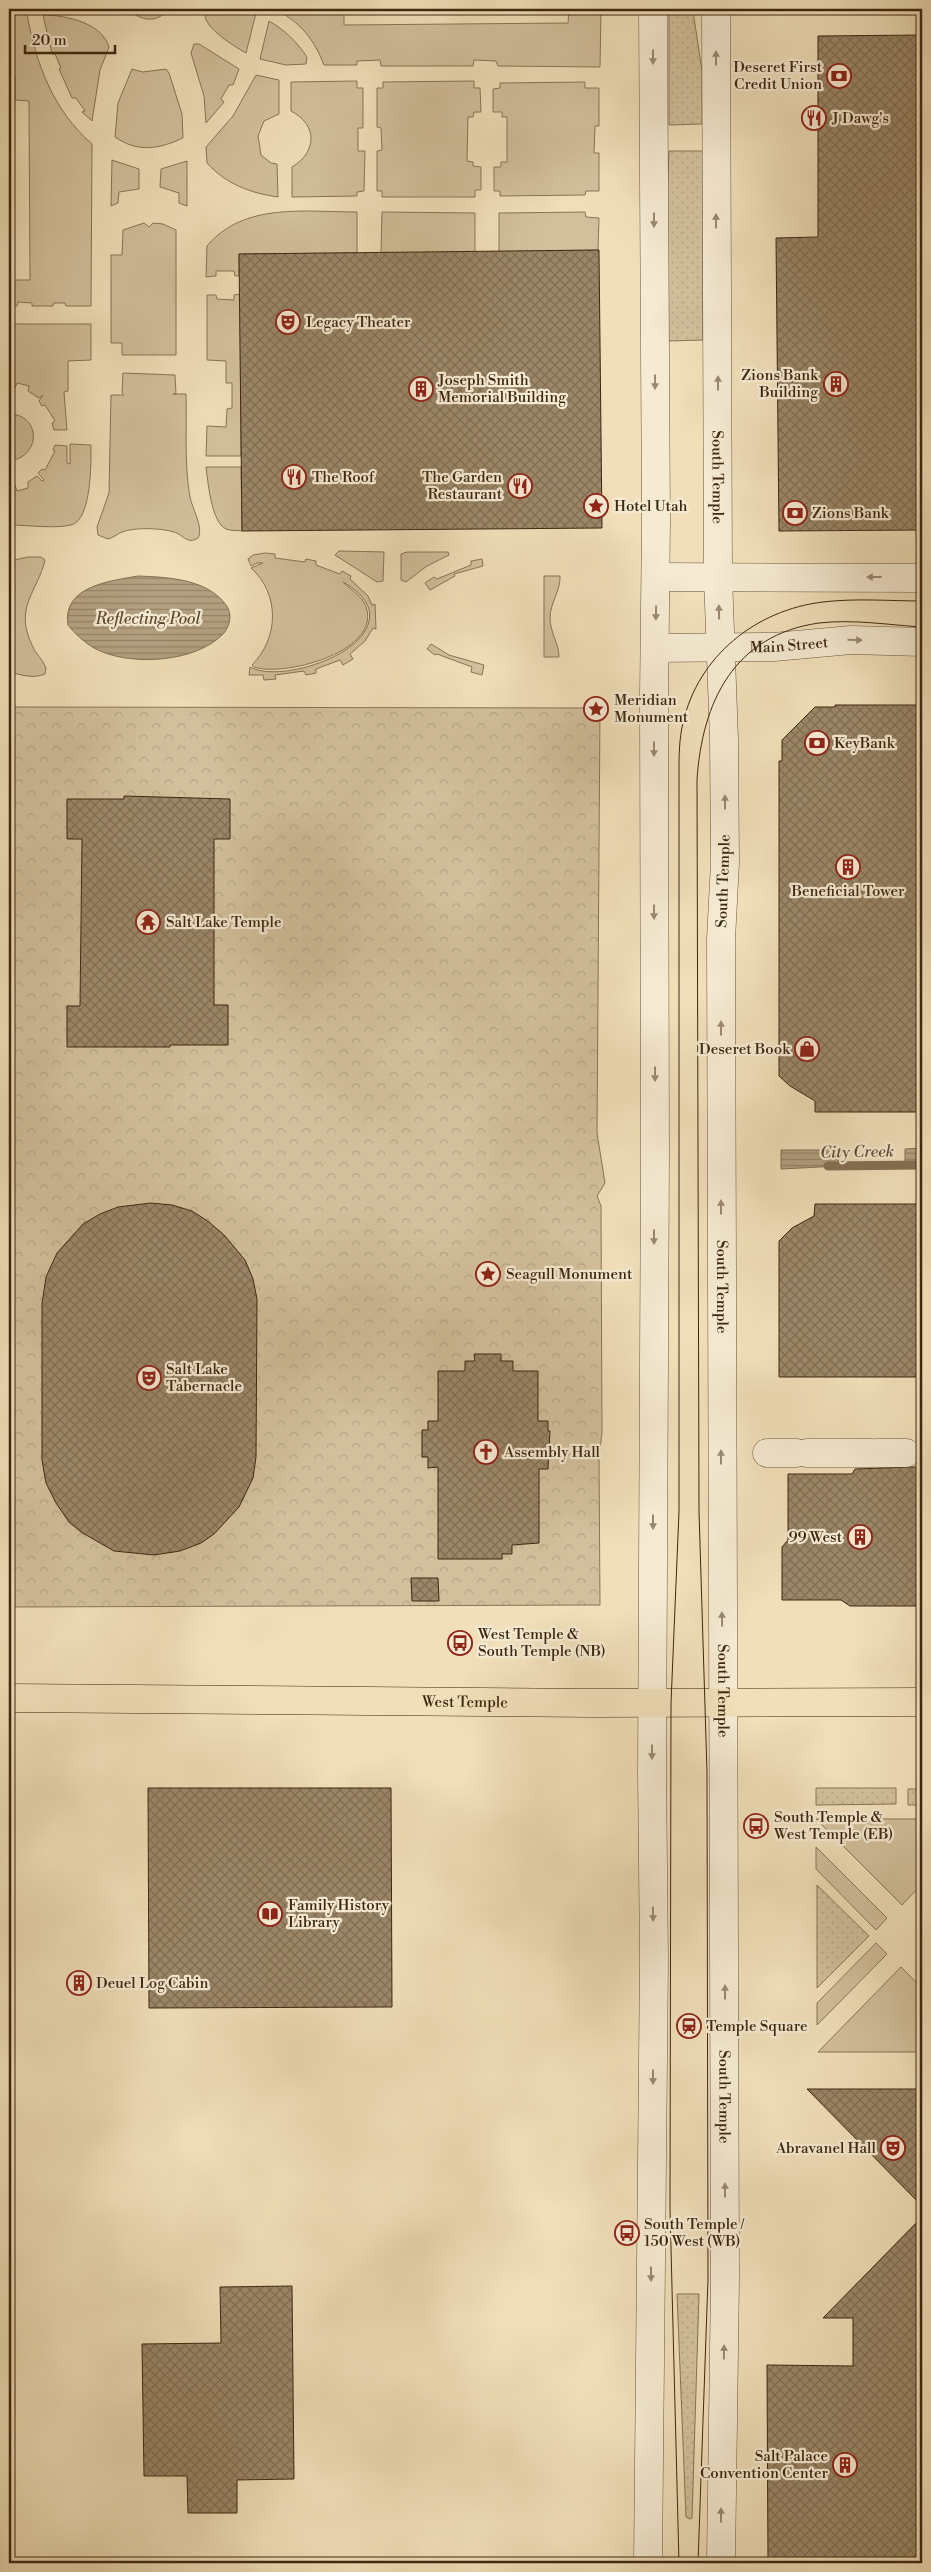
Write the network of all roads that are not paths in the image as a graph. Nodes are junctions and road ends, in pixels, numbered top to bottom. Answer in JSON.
{"nodes":[{"id":1,"x":653,"y":9,"type":"edge"},
{"id":2,"x":716,"y":9,"type":"edge"},
{"id":3,"x":718,"y":576,"type":"junction"},
{"id":4,"x":656,"y":577,"type":"junction"},
{"id":5,"x":922,"y":578,"type":"edge"},
{"id":6,"x":922,"y":642,"type":"edge"},
{"id":7,"x":655,"y":648,"type":"junction"},
{"id":8,"x":720,"y":648,"type":"junction"},
{"id":9,"x":914,"y":1453,"type":"edge"},
{"id":10,"x":767,"y":1454,"type":"dead end"},
{"id":11,"x":9,"y":1698,"type":"edge"},
{"id":12,"x":922,"y":1702,"type":"edge"},
{"id":13,"x":652,"y":1703,"type":"junction"},
{"id":14,"x":724,"y":1703,"type":"junction"},
{"id":15,"x":648,"y":2563,"type":"edge"},
{"id":16,"x":720,"y":2563,"type":"edge"}],
"edges":[{"from":1,"to":4,"type":"street","one_way":true},
{"from":3,"to":2,"type":"street","name":"South Temple","one_way":true},
{"from":3,"to":4,"type":"street"},
{"from":5,"to":3,"type":"street","one_way":true},
{"from":8,"to":3,"type":"street","name":"South Temple","one_way":true},
{"from":4,"to":7,"type":"street","one_way":true},
{"from":8,"to":6,"type":"street","name":"Main Street","one_way":true},
{"from":7,"to":8,"type":"street","name":"Main Street"},
{"from":7,"to":13,"type":"street","one_way":true},
{"from":14,"to":8,"type":"street","name":"South Temple","one_way":true},
{"from":9,"to":10,"type":"street"},
{"from":11,"to":13,"type":"main road","name":"West Temple"},
{"from":12,"to":14,"type":"main road","name":"West Temple"},
{"from":13,"to":14,"type":"main road","name":"West Temple"},
{"from":13,"to":15,"type":"street","one_way":true},
{"from":16,"to":14,"type":"street","name":"South Temple","one_way":true}]}
